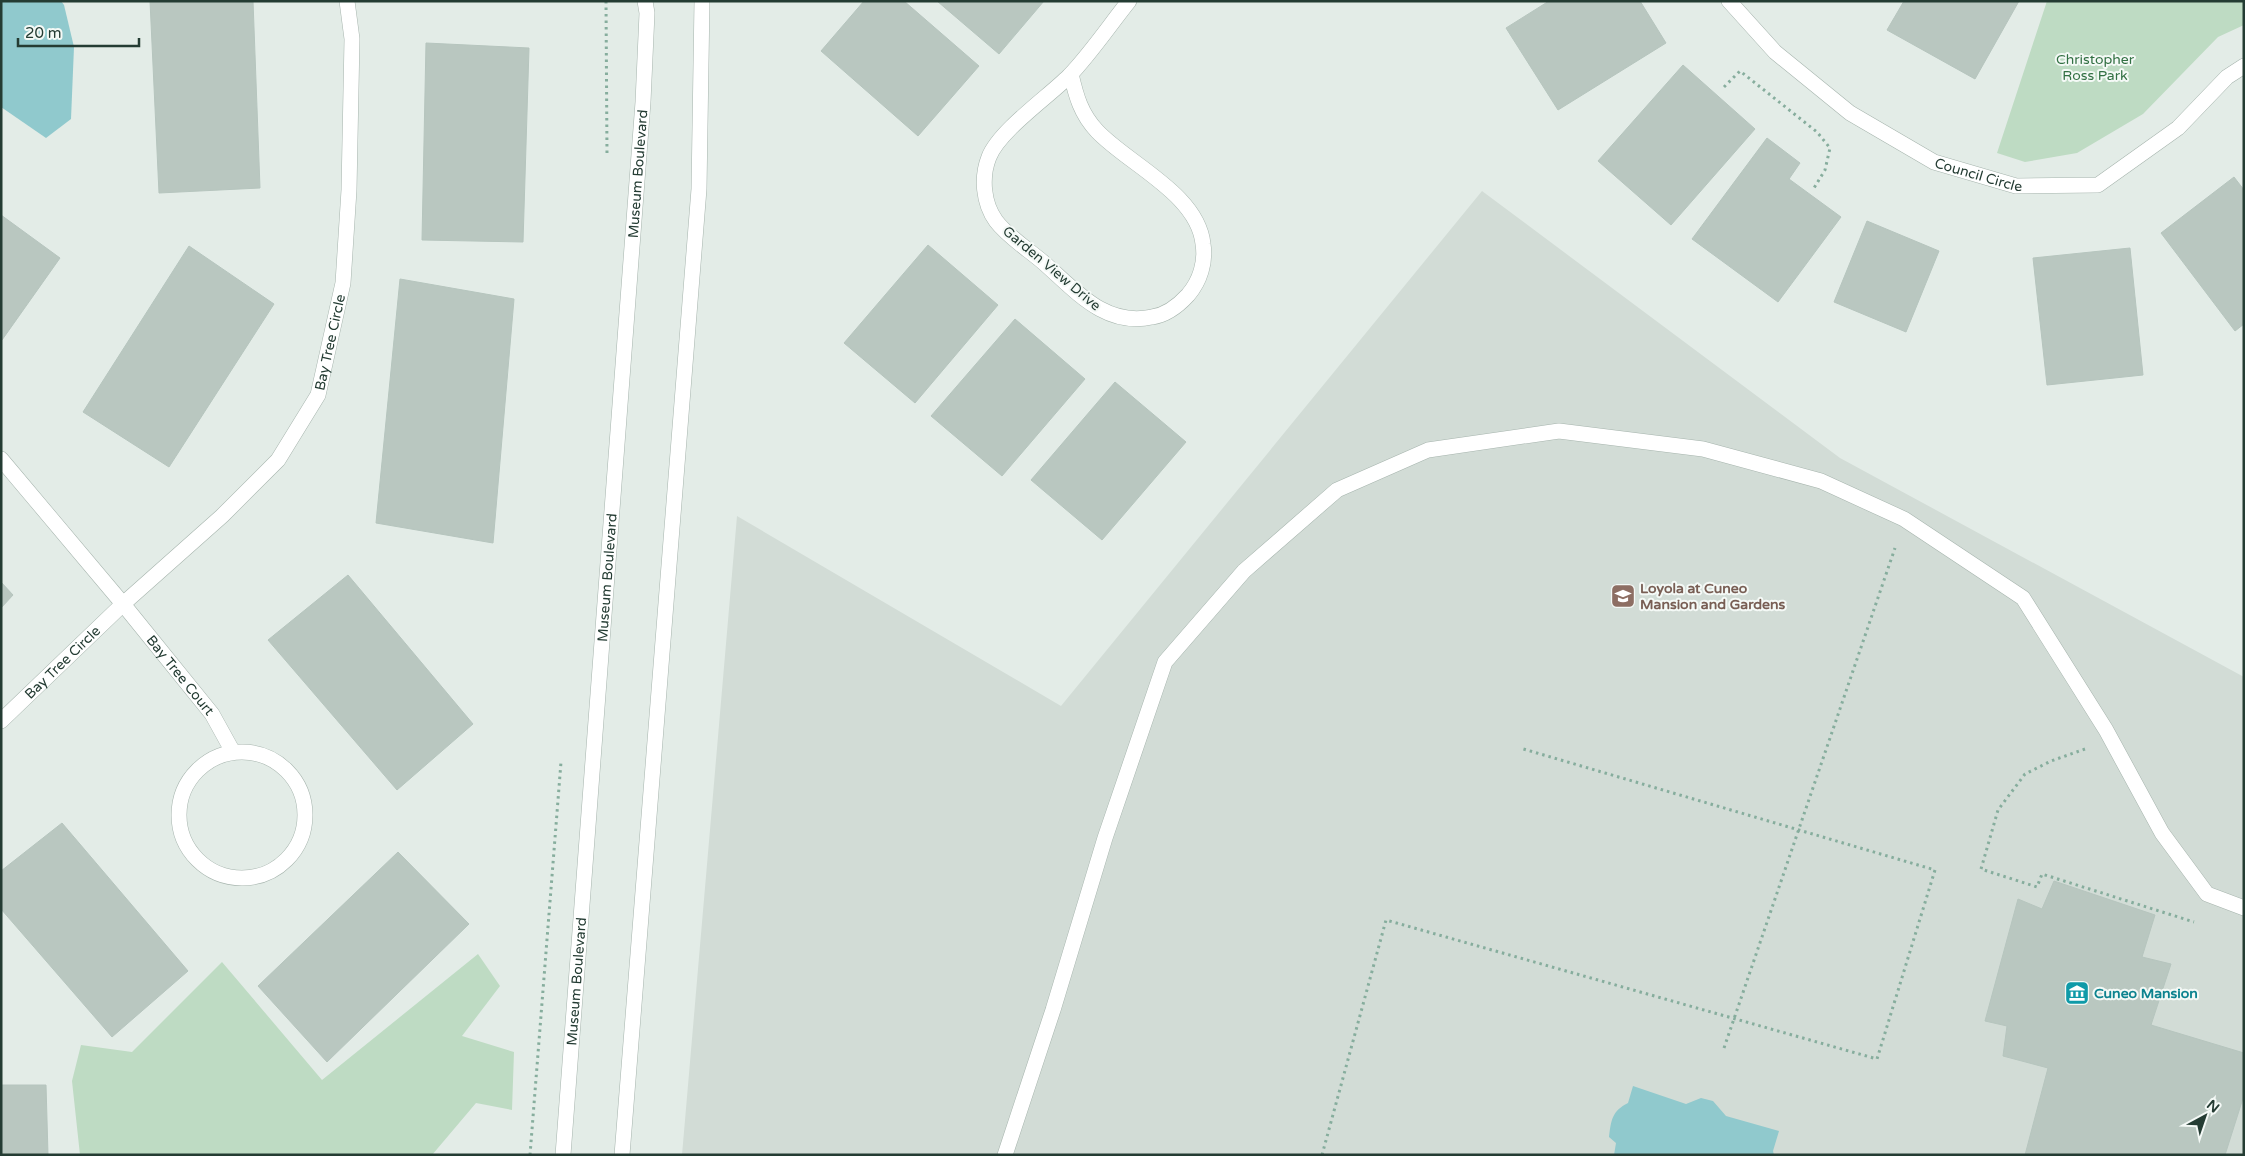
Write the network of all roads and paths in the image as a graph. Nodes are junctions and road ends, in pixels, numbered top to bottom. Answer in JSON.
{"nodes":[{"id":1,"x":347,"y":1,"type":"edge"},
{"id":2,"x":606,"y":1,"type":"edge"},
{"id":3,"x":645,"y":1,"type":"edge"},
{"id":4,"x":702,"y":1,"type":"edge"},
{"id":5,"x":1129,"y":1,"type":"edge"},
{"id":6,"x":1729,"y":1,"type":"edge"},
{"id":7,"x":2244,"y":66,"type":"edge"},
{"id":8,"x":1071,"y":74,"type":"junction"},
{"id":9,"x":1724,"y":87,"type":"dead end"},
{"id":10,"x":608,"y":164,"type":"dead end"},
{"id":11,"x":1814,"y":188,"type":"dead end"},
{"id":12,"x":1,"y":459,"type":"edge"},
{"id":13,"x":1904,"y":519,"type":"junction"},
{"id":14,"x":123,"y":604,"type":"junction"},
{"id":15,"x":1,"y":721,"type":"edge"},
{"id":16,"x":2111,"y":740,"type":"junction"},
{"id":17,"x":1520,"y":748,"type":"dead end"},
{"id":18,"x":233,"y":752,"type":"junction"},
{"id":19,"x":561,"y":758,"type":"dead end"},
{"id":20,"x":1798,"y":830,"type":"junction"},
{"id":21,"x":2244,"y":908,"type":"edge"},
{"id":22,"x":2198,"y":923,"type":"dead end"},
{"id":23,"x":1734,"y":1018,"type":"junction"},
{"id":24,"x":1724,"y":1048,"type":"dead end"},
{"id":25,"x":530,"y":1155,"type":"edge"},
{"id":26,"x":563,"y":1155,"type":"edge"},
{"id":27,"x":622,"y":1155,"type":"edge"},
{"id":28,"x":1005,"y":1155,"type":"edge"},
{"id":29,"x":1322,"y":1155,"type":"edge"}],
"edges":[{"from":1,"to":14,"type":"street","name":"Bay Tree Circle"},
{"from":2,"to":10,"type":"path"},
{"from":3,"to":26,"type":"street","name":"Museum Boulevard"},
{"from":4,"to":27,"type":"street"},
{"from":5,"to":8,"type":"street","name":"Garden View Drive"},
{"from":6,"to":7,"type":"street","name":"Council Circle"},
{"from":8,"to":8,"type":"street","name":"Garden View Drive"},
{"from":9,"to":11,"type":"path"},
{"from":12,"to":14,"type":"street"},
{"from":13,"to":16,"type":"street"},
{"from":13,"to":20,"type":"path"},
{"from":13,"to":28,"type":"street"},
{"from":14,"to":15,"type":"street","name":"Bay Tree Circle"},
{"from":14,"to":18,"type":"street","name":"Bay Tree Court"},
{"from":16,"to":21,"type":"street"},
{"from":16,"to":22,"type":"path"},
{"from":17,"to":20,"type":"path"},
{"from":18,"to":18,"type":"street"},
{"from":19,"to":25,"type":"path"},
{"from":20,"to":23,"type":"path"},
{"from":20,"to":23,"type":"path"},
{"from":23,"to":24,"type":"path"},
{"from":23,"to":29,"type":"path"}]}
